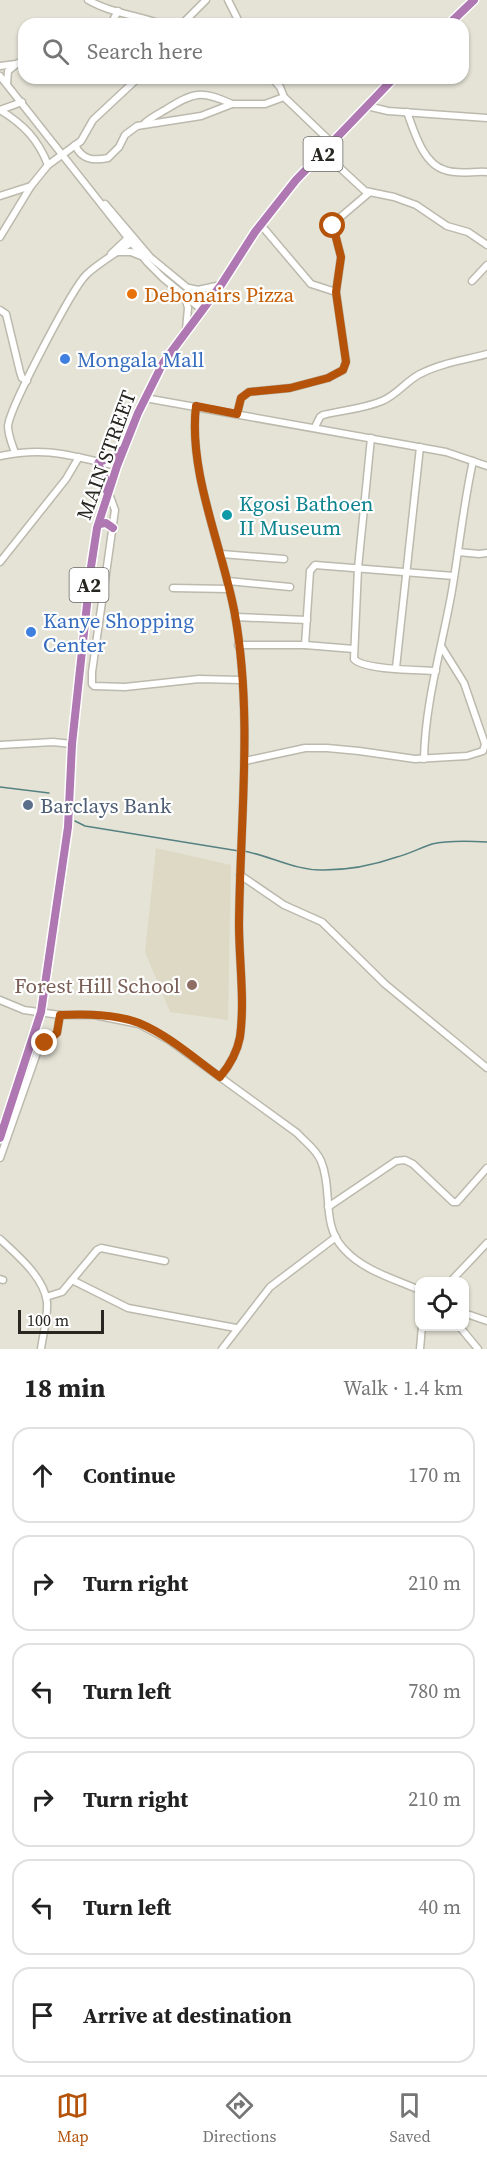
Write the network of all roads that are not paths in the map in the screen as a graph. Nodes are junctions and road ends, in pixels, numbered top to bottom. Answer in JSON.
{"nodes":[{"id":1,"x":88,"y":0,"type":"edge"},
{"id":2,"x":206,"y":0,"type":"edge"},
{"id":3,"x":228,"y":0,"type":"edge"},
{"id":4,"x":474,"y":0,"type":"edge"},
{"id":5,"x":118,"y":11,"type":"junction"},
{"id":6,"x":114,"y":18,"type":"edge"},
{"id":7,"x":145,"y":18,"type":"edge"},
{"id":8,"x":188,"y":18,"type":"edge"},
{"id":9,"x":237,"y":18,"type":"edge"},
{"id":10,"x":455,"y":18,"type":"edge"},
{"id":11,"x":18,"y":63,"type":"edge"},
{"id":12,"x":18,"y":65,"type":"edge"},
{"id":13,"x":0,"y":66,"type":"edge"},
{"id":14,"x":0,"y":76,"type":"edge"},
{"id":15,"x":7,"y":84,"type":"junction"},
{"id":16,"x":132,"y":84,"type":"edge"},
{"id":17,"x":277,"y":84,"type":"edge"},
{"id":18,"x":388,"y":84,"type":"edge"},
{"id":19,"x":284,"y":97,"type":"junction"},
{"id":20,"x":21,"y":102,"type":"junction"},
{"id":21,"x":232,"y":104,"type":"junction"},
{"id":22,"x":367,"y":106,"type":"junction"},
{"id":23,"x":0,"y":110,"type":"edge"},
{"id":24,"x":407,"y":112,"type":"junction"},
{"id":25,"x":487,"y":118,"type":"edge"},
{"id":26,"x":145,"y":124,"type":"junction"},
{"id":27,"x":332,"y":143,"type":"junction"},
{"id":28,"x":75,"y":145,"type":"junction"},
{"id":29,"x":324,"y":153,"type":"junction"},
{"id":30,"x":62,"y":154,"type":"junction"},
{"id":31,"x":48,"y":165,"type":"junction"},
{"id":32,"x":487,"y":172,"type":"edge"},
{"id":33,"x":76,"y":173,"type":"junction"},
{"id":34,"x":31,"y":186,"type":"junction"},
{"id":35,"x":370,"y":192,"type":"junction"},
{"id":36,"x":0,"y":196,"type":"edge"},
{"id":37,"x":115,"y":222,"type":"junction"},
{"id":38,"x":261,"y":225,"type":"junction"},
{"id":39,"x":0,"y":237,"type":"edge"},
{"id":40,"x":131,"y":239,"type":"junction"},
{"id":41,"x":487,"y":245,"type":"edge"},
{"id":42,"x":119,"y":250,"type":"junction"},
{"id":43,"x":144,"y":258,"type":"junction"},
{"id":44,"x":487,"y":265,"type":"edge"},
{"id":45,"x":472,"y":281,"type":"dead end"},
{"id":46,"x":221,"y":285,"type":"junction"},
{"id":47,"x":185,"y":287,"type":"junction"},
{"id":48,"x":336,"y":292,"type":"junction"},
{"id":49,"x":185,"y":295,"type":"junction"},
{"id":50,"x":205,"y":307,"type":"junction"},
{"id":51,"x":0,"y":310,"type":"edge"},
{"id":52,"x":186,"y":330,"type":"junction"},
{"id":53,"x":487,"y":354,"type":"edge"},
{"id":54,"x":27,"y":381,"type":"junction"},
{"id":55,"x":145,"y":398,"type":"junction"},
{"id":56,"x":196,"y":406,"type":"junction"},
{"id":57,"x":237,"y":414,"type":"junction"},
{"id":58,"x":315,"y":427,"type":"junction"},
{"id":59,"x":371,"y":438,"type":"junction"},
{"id":60,"x":420,"y":447,"type":"junction"},
{"id":61,"x":123,"y":449,"type":"junction"},
{"id":62,"x":15,"y":453,"type":"junction"},
{"id":63,"x":0,"y":456,"type":"edge"},
{"id":64,"x":79,"y":457,"type":"junction"},
{"id":65,"x":473,"y":461,"type":"junction"},
{"id":66,"x":97,"y":462,"type":"junction"},
{"id":67,"x":487,"y":466,"type":"edge"},
{"id":68,"x":115,"y":469,"type":"junction"},
{"id":69,"x":107,"y":494,"type":"junction"},
{"id":70,"x":99,"y":524,"type":"junction"},
{"id":71,"x":113,"y":528,"type":"junction"},
{"id":72,"x":458,"y":552,"type":"junction"},
{"id":73,"x":487,"y":553,"type":"edge"},
{"id":74,"x":220,"y":554,"type":"junction"},
{"id":75,"x":284,"y":559,"type":"dead end"},
{"id":76,"x":0,"y":562,"type":"edge"},
{"id":77,"x":358,"y":568,"type":"junction"},
{"id":78,"x":405,"y":572,"type":"junction"},
{"id":79,"x":454,"y":576,"type":"junction"},
{"id":80,"x":228,"y":581,"type":"junction"},
{"id":81,"x":290,"y":587,"type":"dead end"},
{"id":82,"x":173,"y":588,"type":"dead end"},
{"id":83,"x":229,"y":589,"type":"junction"},
{"id":84,"x":235,"y":617,"type":"junction"},
{"id":85,"x":307,"y":620,"type":"junction"},
{"id":86,"x":238,"y":645,"type":"junction"},
{"id":87,"x":305,"y":645,"type":"junction"},
{"id":88,"x":441,"y":646,"type":"junction"},
{"id":89,"x":354,"y":649,"type":"junction"},
{"id":90,"x":396,"y":668,"type":"junction"},
{"id":91,"x":436,"y":671,"type":"junction"},
{"id":92,"x":241,"y":680,"type":"junction"},
{"id":93,"x":72,"y":744,"type":"junction"},
{"id":94,"x":0,"y":745,"type":"edge"},
{"id":95,"x":486,"y":752,"type":"edge"},
{"id":96,"x":424,"y":759,"type":"junction"},
{"id":97,"x":245,"y":761,"type":"junction"},
{"id":98,"x":240,"y":875,"type":"junction"},
{"id":99,"x":0,"y":1000,"type":"edge"},
{"id":100,"x":41,"y":1012,"type":"junction"},
{"id":101,"x":60,"y":1015,"type":"junction"},
{"id":102,"x":487,"y":1068,"type":"edge"},
{"id":103,"x":220,"y":1077,"type":"junction"},
{"id":104,"x":0,"y":1138,"type":"edge"},
{"id":105,"x":0,"y":1158,"type":"edge"},
{"id":106,"x":487,"y":1168,"type":"edge"},
{"id":107,"x":328,"y":1207,"type":"junction"},
{"id":108,"x":336,"y":1237,"type":"junction"},
{"id":109,"x":0,"y":1239,"type":"edge"},
{"id":110,"x":487,"y":1243,"type":"edge"},
{"id":111,"x":165,"y":1261,"type":"dead end"},
{"id":112,"x":454,"y":1277,"type":"edge"},
{"id":113,"x":72,"y":1280,"type":"junction"},
{"id":114,"x":415,"y":1288,"type":"edge"},
{"id":115,"x":46,"y":1297,"type":"junction"},
{"id":116,"x":469,"y":1314,"type":"edge"},
{"id":117,"x":487,"y":1321,"type":"edge"},
{"id":118,"x":236,"y":1328,"type":"junction"},
{"id":119,"x":422,"y":1331,"type":"edge"},
{"id":120,"x":463,"y":1331,"type":"edge"},
{"id":121,"x":41,"y":1349,"type":"edge"},
{"id":122,"x":222,"y":1349,"type":"edge"},
{"id":123,"x":420,"y":1349,"type":"edge"},
{"id":124,"x":478,"y":1349,"type":"edge"}],
"edges":[{"from":1,"to":5,"type":"street"},
{"from":2,"to":8,"type":"street"},
{"from":3,"to":9,"type":"street"},
{"from":4,"to":10,"type":"highway"},
{"from":5,"to":6,"type":"street"},
{"from":5,"to":7,"type":"street"},
{"from":11,"to":13,"type":"street"},
{"from":12,"to":15,"type":"street"},
{"from":14,"to":15,"type":"street"},
{"from":15,"to":20,"type":"street"},
{"from":16,"to":28,"type":"street"},
{"from":17,"to":19,"type":"street"},
{"from":18,"to":22,"type":"highway","name":"MAIN STREET","number":"A2"},
{"from":19,"to":21,"type":"street"},
{"from":19,"to":27,"type":"street"},
{"from":20,"to":23,"type":"street"},
{"from":20,"to":30,"type":"street"},
{"from":21,"to":26,"type":"street"},
{"from":21,"to":26,"type":"street"},
{"from":22,"to":24,"type":"street"},
{"from":22,"to":27,"type":"highway","name":"MAIN STREET","number":"A2"},
{"from":23,"to":31,"type":"street"},
{"from":24,"to":25,"type":"street"},
{"from":24,"to":32,"type":"street"},
{"from":26,"to":28,"type":"street"},
{"from":27,"to":29,"type":"highway","name":"MAIN STREET","number":"A2"},
{"from":28,"to":30,"type":"street"},
{"from":29,"to":35,"type":"street"},
{"from":29,"to":38,"type":"highway","name":"MAIN STREET","number":"A2"},
{"from":30,"to":31,"type":"street"},
{"from":30,"to":33,"type":"street"},
{"from":31,"to":34,"type":"street"},
{"from":33,"to":37,"type":"street"},
{"from":33,"to":40,"type":"street"},
{"from":34,"to":36,"type":"street"},
{"from":34,"to":39,"type":"street"},
{"from":35,"to":41,"type":"street"},
{"from":35,"to":48,"type":"street"},
{"from":37,"to":40,"type":"street"},
{"from":37,"to":42,"type":"street"},
{"from":38,"to":46,"type":"highway","name":"MAIN STREET","number":"A2"},
{"from":38,"to":48,"type":"street"},
{"from":40,"to":42,"type":"street"},
{"from":40,"to":43,"type":"street"},
{"from":40,"to":47,"type":"street"},
{"from":42,"to":43,"type":"street"},
{"from":42,"to":54,"type":"street"},
{"from":43,"to":49,"type":"street"},
{"from":44,"to":45,"type":"street"},
{"from":46,"to":47,"type":"street"},
{"from":46,"to":50,"type":"highway","name":"MAIN STREET","number":"A2"},
{"from":47,"to":50,"type":"street"},
{"from":48,"to":57,"type":"street"},
{"from":49,"to":50,"type":"street"},
{"from":49,"to":52,"type":"street"},
{"from":50,"to":52,"type":"highway","name":"MAIN STREET","number":"A2"},
{"from":51,"to":54,"type":"street"},
{"from":52,"to":55,"type":"highway","name":"MAIN STREET","number":"A2"},
{"from":53,"to":58,"type":"street"},
{"from":54,"to":62,"type":"street"},
{"from":55,"to":56,"type":"street"},
{"from":55,"to":61,"type":"highway","name":"MAIN STREET","number":"A2"},
{"from":56,"to":57,"type":"street"},
{"from":56,"to":74,"type":"street"},
{"from":57,"to":58,"type":"street"},
{"from":58,"to":59,"type":"street"},
{"from":59,"to":60,"type":"street"},
{"from":59,"to":77,"type":"street"},
{"from":60,"to":65,"type":"street"},
{"from":60,"to":78,"type":"street"},
{"from":61,"to":66,"type":"highway"},
{"from":61,"to":68,"type":"highway","name":"MAIN STREET","number":"A2"},
{"from":62,"to":63,"type":"street"},
{"from":62,"to":64,"type":"street"},
{"from":64,"to":66,"type":"street"},
{"from":64,"to":76,"type":"street"},
{"from":65,"to":67,"type":"street"},
{"from":65,"to":72,"type":"street"},
{"from":66,"to":68,"type":"street"},
{"from":66,"to":69,"type":"highway"},
{"from":68,"to":69,"type":"highway","name":"MAIN STREET","number":"A2"},
{"from":69,"to":70,"type":"highway","name":"MAIN STREET","number":"A2"},
{"from":69,"to":71,"type":"street"},
{"from":70,"to":71,"type":"highway"},
{"from":70,"to":93,"type":"highway","name":"MAIN STREET","number":"A2"},
{"from":71,"to":92,"type":"street"},
{"from":72,"to":73,"type":"street"},
{"from":72,"to":79,"type":"street"},
{"from":74,"to":75,"type":"street"},
{"from":74,"to":80,"type":"street"},
{"from":77,"to":78,"type":"street"},
{"from":77,"to":85,"type":"street"},
{"from":77,"to":89,"type":"street"},
{"from":78,"to":79,"type":"street"},
{"from":78,"to":90,"type":"street"},
{"from":79,"to":88,"type":"street"},
{"from":80,"to":81,"type":"street"},
{"from":80,"to":83,"type":"street"},
{"from":82,"to":83,"type":"street"},
{"from":83,"to":84,"type":"street"},
{"from":84,"to":85,"type":"street"},
{"from":84,"to":86,"type":"street"},
{"from":85,"to":87,"type":"street"},
{"from":86,"to":87,"type":"street"},
{"from":86,"to":92,"type":"street"},
{"from":87,"to":89,"type":"street"},
{"from":88,"to":91,"type":"street"},
{"from":88,"to":95,"type":"street"},
{"from":89,"to":90,"type":"street"},
{"from":90,"to":91,"type":"street"},
{"from":91,"to":96,"type":"street"},
{"from":92,"to":97,"type":"street"},
{"from":93,"to":94,"type":"street"},
{"from":93,"to":100,"type":"highway","name":"MAIN STREET","number":"A2"},
{"from":95,"to":96,"type":"street"},
{"from":96,"to":97,"type":"street"},
{"from":97,"to":98,"type":"street"},
{"from":98,"to":102,"type":"street"},
{"from":98,"to":103,"type":"street"},
{"from":99,"to":100,"type":"street"},
{"from":100,"to":101,"type":"street"},
{"from":100,"to":104,"type":"highway","name":"MAIN STREET","number":"A2"},
{"from":101,"to":103,"type":"street"},
{"from":101,"to":105,"type":"street"},
{"from":103,"to":107,"type":"street"},
{"from":106,"to":107,"type":"street"},
{"from":107,"to":108,"type":"street"},
{"from":108,"to":114,"type":"street"},
{"from":108,"to":118,"type":"street"},
{"from":109,"to":115,"type":"street"},
{"from":110,"to":112,"type":"street"},
{"from":111,"to":113,"type":"street"},
{"from":113,"to":115,"type":"street"},
{"from":113,"to":118,"type":"street"},
{"from":115,"to":121,"type":"street"},
{"from":116,"to":117,"type":"street"},
{"from":118,"to":122,"type":"street"},
{"from":119,"to":123,"type":"street"},
{"from":120,"to":124,"type":"street"}]}
